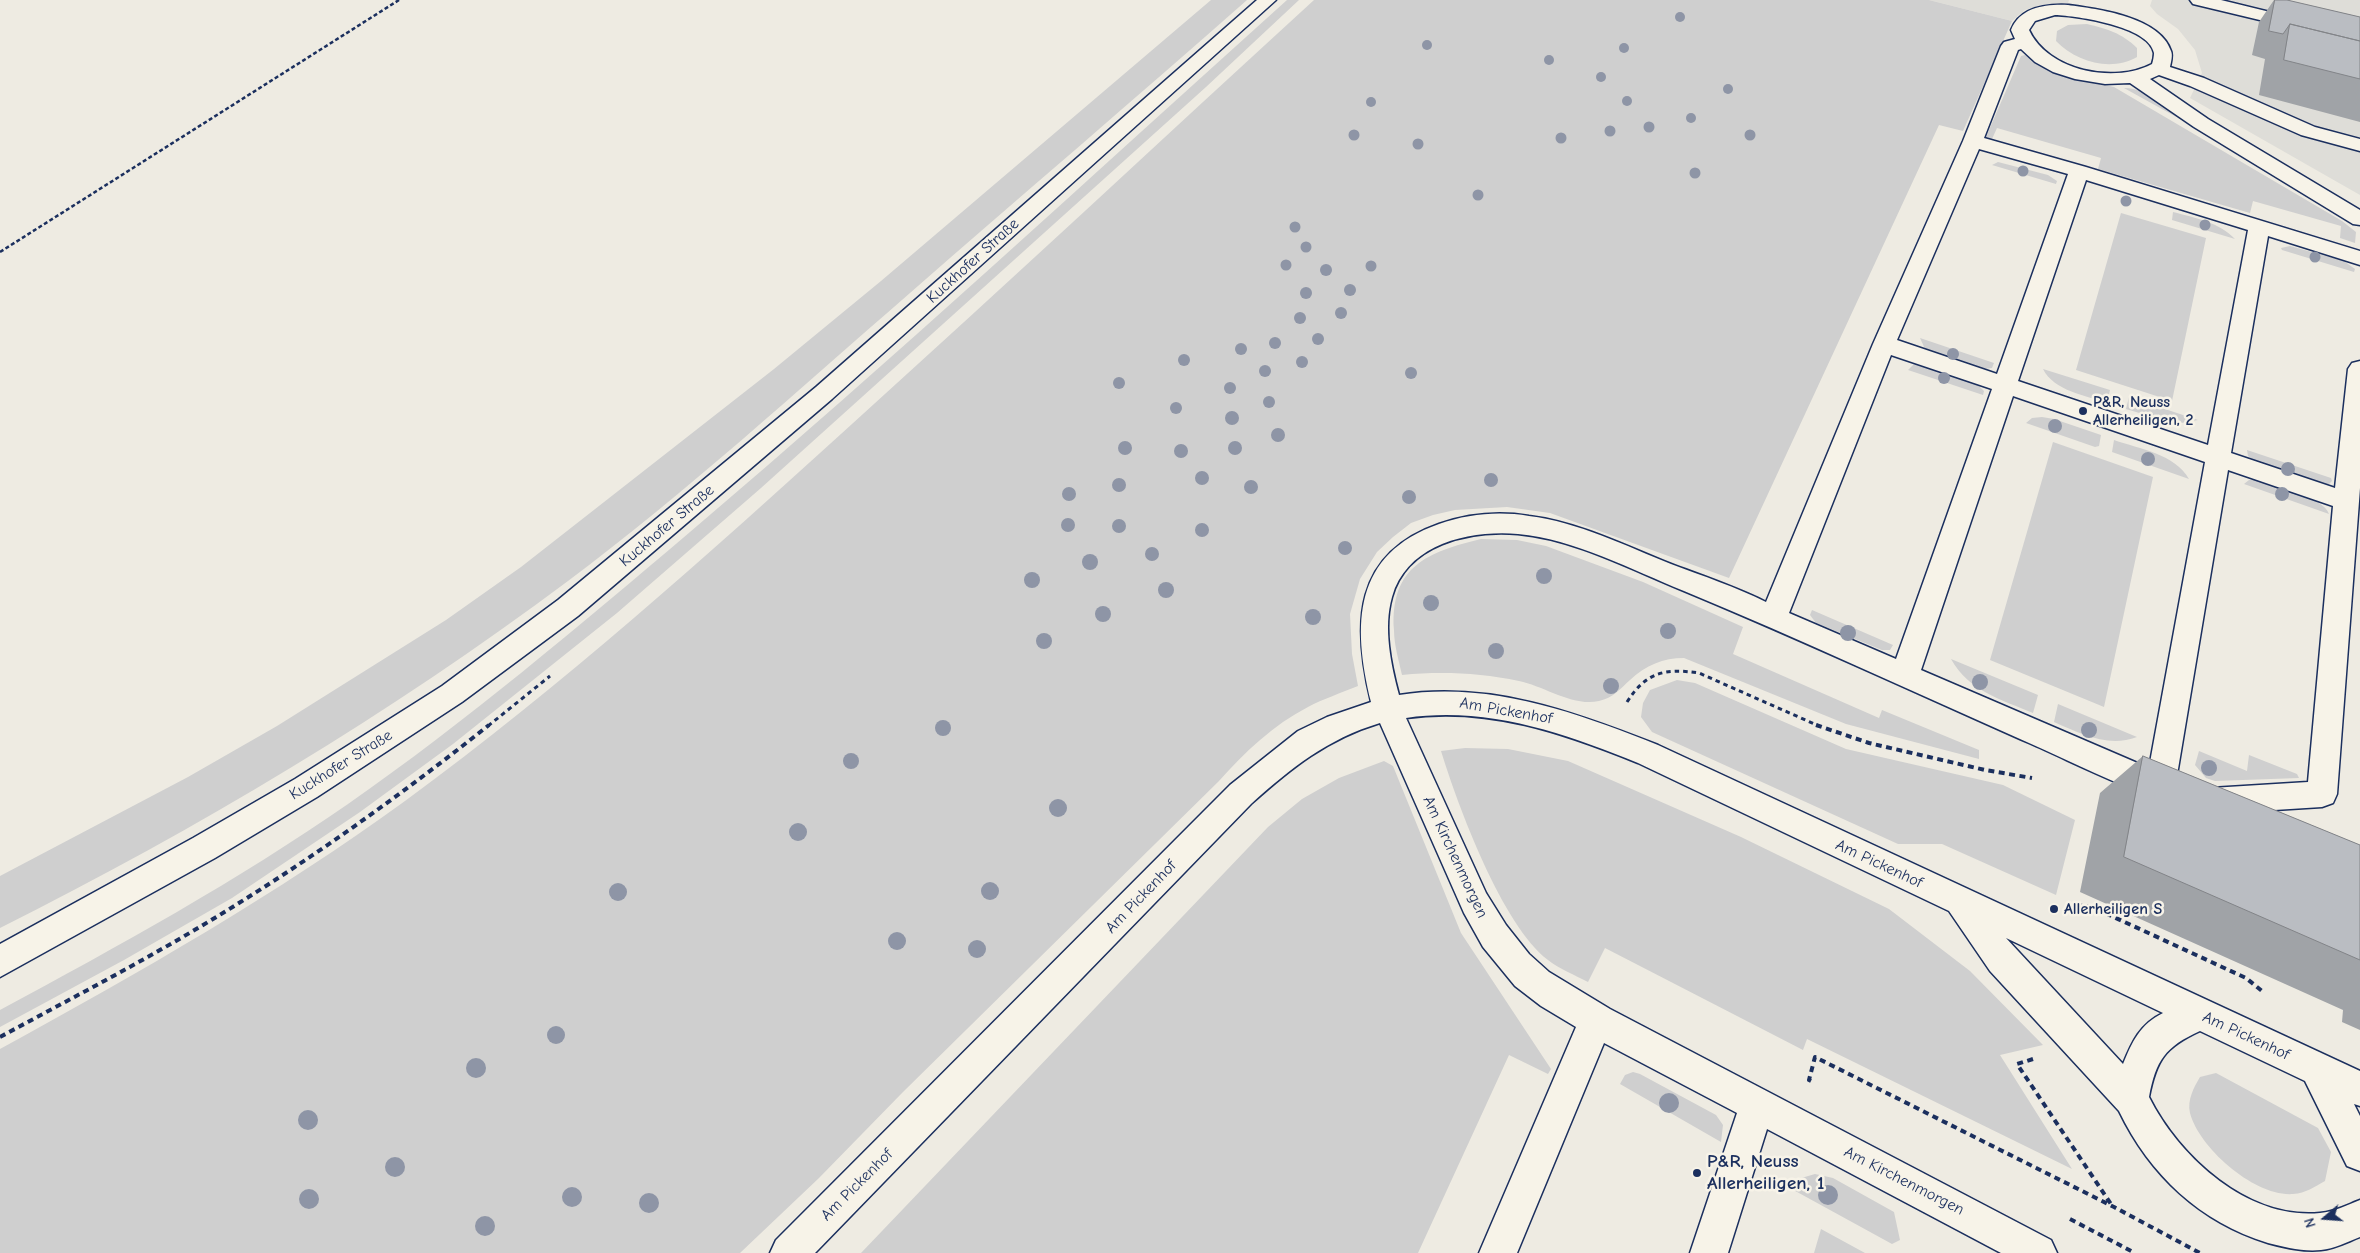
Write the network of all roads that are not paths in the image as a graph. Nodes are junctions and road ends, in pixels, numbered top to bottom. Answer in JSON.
{"nodes":[{"id":1,"x":1267,"y":0,"type":"edge"},
{"id":2,"x":2199,"y":0,"type":"edge"},
{"id":3,"x":2108,"y":8,"type":"edge"},
{"id":4,"x":2360,"y":39,"type":"edge"},
{"id":5,"x":2024,"y":43,"type":"junction"},
{"id":6,"x":2159,"y":69,"type":"junction"},
{"id":7,"x":2135,"y":78,"type":"junction"},
{"id":8,"x":1973,"y":141,"type":"junction"},
{"id":9,"x":2360,"y":145,"type":"edge"},
{"id":10,"x":2079,"y":171,"type":"junction"},
{"id":11,"x":2360,"y":219,"type":"edge"},
{"id":12,"x":2259,"y":227,"type":"junction"},
{"id":13,"x":2360,"y":258,"type":"edge"},
{"id":14,"x":1884,"y":344,"type":"junction"},
{"id":15,"x":2360,"y":370,"type":"edge"},
{"id":16,"x":2004,"y":386,"type":"junction"},
{"id":17,"x":2218,"y":458,"type":"junction"},
{"id":18,"x":2346,"y":501,"type":"junction"},
{"id":19,"x":1774,"y":618,"type":"junction"},
{"id":20,"x":1905,"y":675,"type":"junction"},
{"id":21,"x":1388,"y":710,"type":"junction"},
{"id":22,"x":2160,"y":786,"type":"junction"},
{"id":23,"x":1959,"y":902,"type":"junction"},
{"id":24,"x":0,"y":961,"type":"edge"},
{"id":25,"x":2200,"y":1014,"type":"junction"},
{"id":26,"x":1597,"y":1019,"type":"junction"},
{"id":27,"x":2318,"y":1070,"type":"junction"},
{"id":28,"x":2360,"y":1089,"type":"edge"},
{"id":29,"x":2131,"y":1099,"type":"junction"},
{"id":30,"x":1757,"y":1106,"type":"junction"},
{"id":31,"x":2360,"y":1153,"type":"edge"},
{"id":32,"x":2360,"y":1218,"type":"edge"},
{"id":33,"x":789,"y":1253,"type":"edge"},
{"id":34,"x":1498,"y":1253,"type":"edge"},
{"id":35,"x":1709,"y":1253,"type":"edge"},
{"id":36,"x":2038,"y":1253,"type":"edge"}],
"edges":[{"from":1,"to":24,"type":"main road","name":"Kuckhofer Straße"},
{"from":2,"to":4,"type":"main road"},
{"from":3,"to":5,"type":"main road"},
{"from":3,"to":6,"type":"main road"},
{"from":5,"to":7,"type":"main road"},
{"from":5,"to":8,"type":"main road"},
{"from":6,"to":7,"type":"main road"},
{"from":6,"to":9,"type":"main road"},
{"from":7,"to":11,"type":"main road"},
{"from":8,"to":10,"type":"main road"},
{"from":8,"to":14,"type":"main road"},
{"from":10,"to":12,"type":"main road"},
{"from":10,"to":16,"type":"main road"},
{"from":12,"to":13,"type":"main road"},
{"from":12,"to":17,"type":"main road"},
{"from":14,"to":16,"type":"main road"},
{"from":14,"to":19,"type":"main road"},
{"from":15,"to":18,"type":"main road"},
{"from":16,"to":17,"type":"main road"},
{"from":16,"to":20,"type":"main road"},
{"from":17,"to":18,"type":"main road"},
{"from":17,"to":22,"type":"main road"},
{"from":18,"to":22,"type":"main road","name":"Am Kirchenmorgen"},
{"from":19,"to":20,"type":"main road","name":"Am Kirchenmorgen"},
{"from":19,"to":21,"type":"main road","name":"Am Kirchenmorgen"},
{"from":20,"to":22,"type":"main road","name":"Am Kirchenmorgen"},
{"from":21,"to":23,"type":"main road","name":"Am Pickenhof"},
{"from":21,"to":26,"type":"main road","name":"Am Kirchenmorgen"},
{"from":21,"to":33,"type":"main road","name":"Am Pickenhof"},
{"from":23,"to":25,"type":"main road","name":"Am Pickenhof"},
{"from":23,"to":29,"type":"main road"},
{"from":25,"to":27,"type":"main road","name":"Am Pickenhof"},
{"from":25,"to":29,"type":"main road"},
{"from":26,"to":30,"type":"main road","name":"Am Kirchenmorgen"},
{"from":26,"to":34,"type":"main road"},
{"from":27,"to":28,"type":"main road","name":"Am Pickenhof"},
{"from":27,"to":31,"type":"main road"},
{"from":29,"to":32,"type":"main road"},
{"from":30,"to":35,"type":"main road"},
{"from":30,"to":36,"type":"main road","name":"Am Kirchenmorgen"}]}
